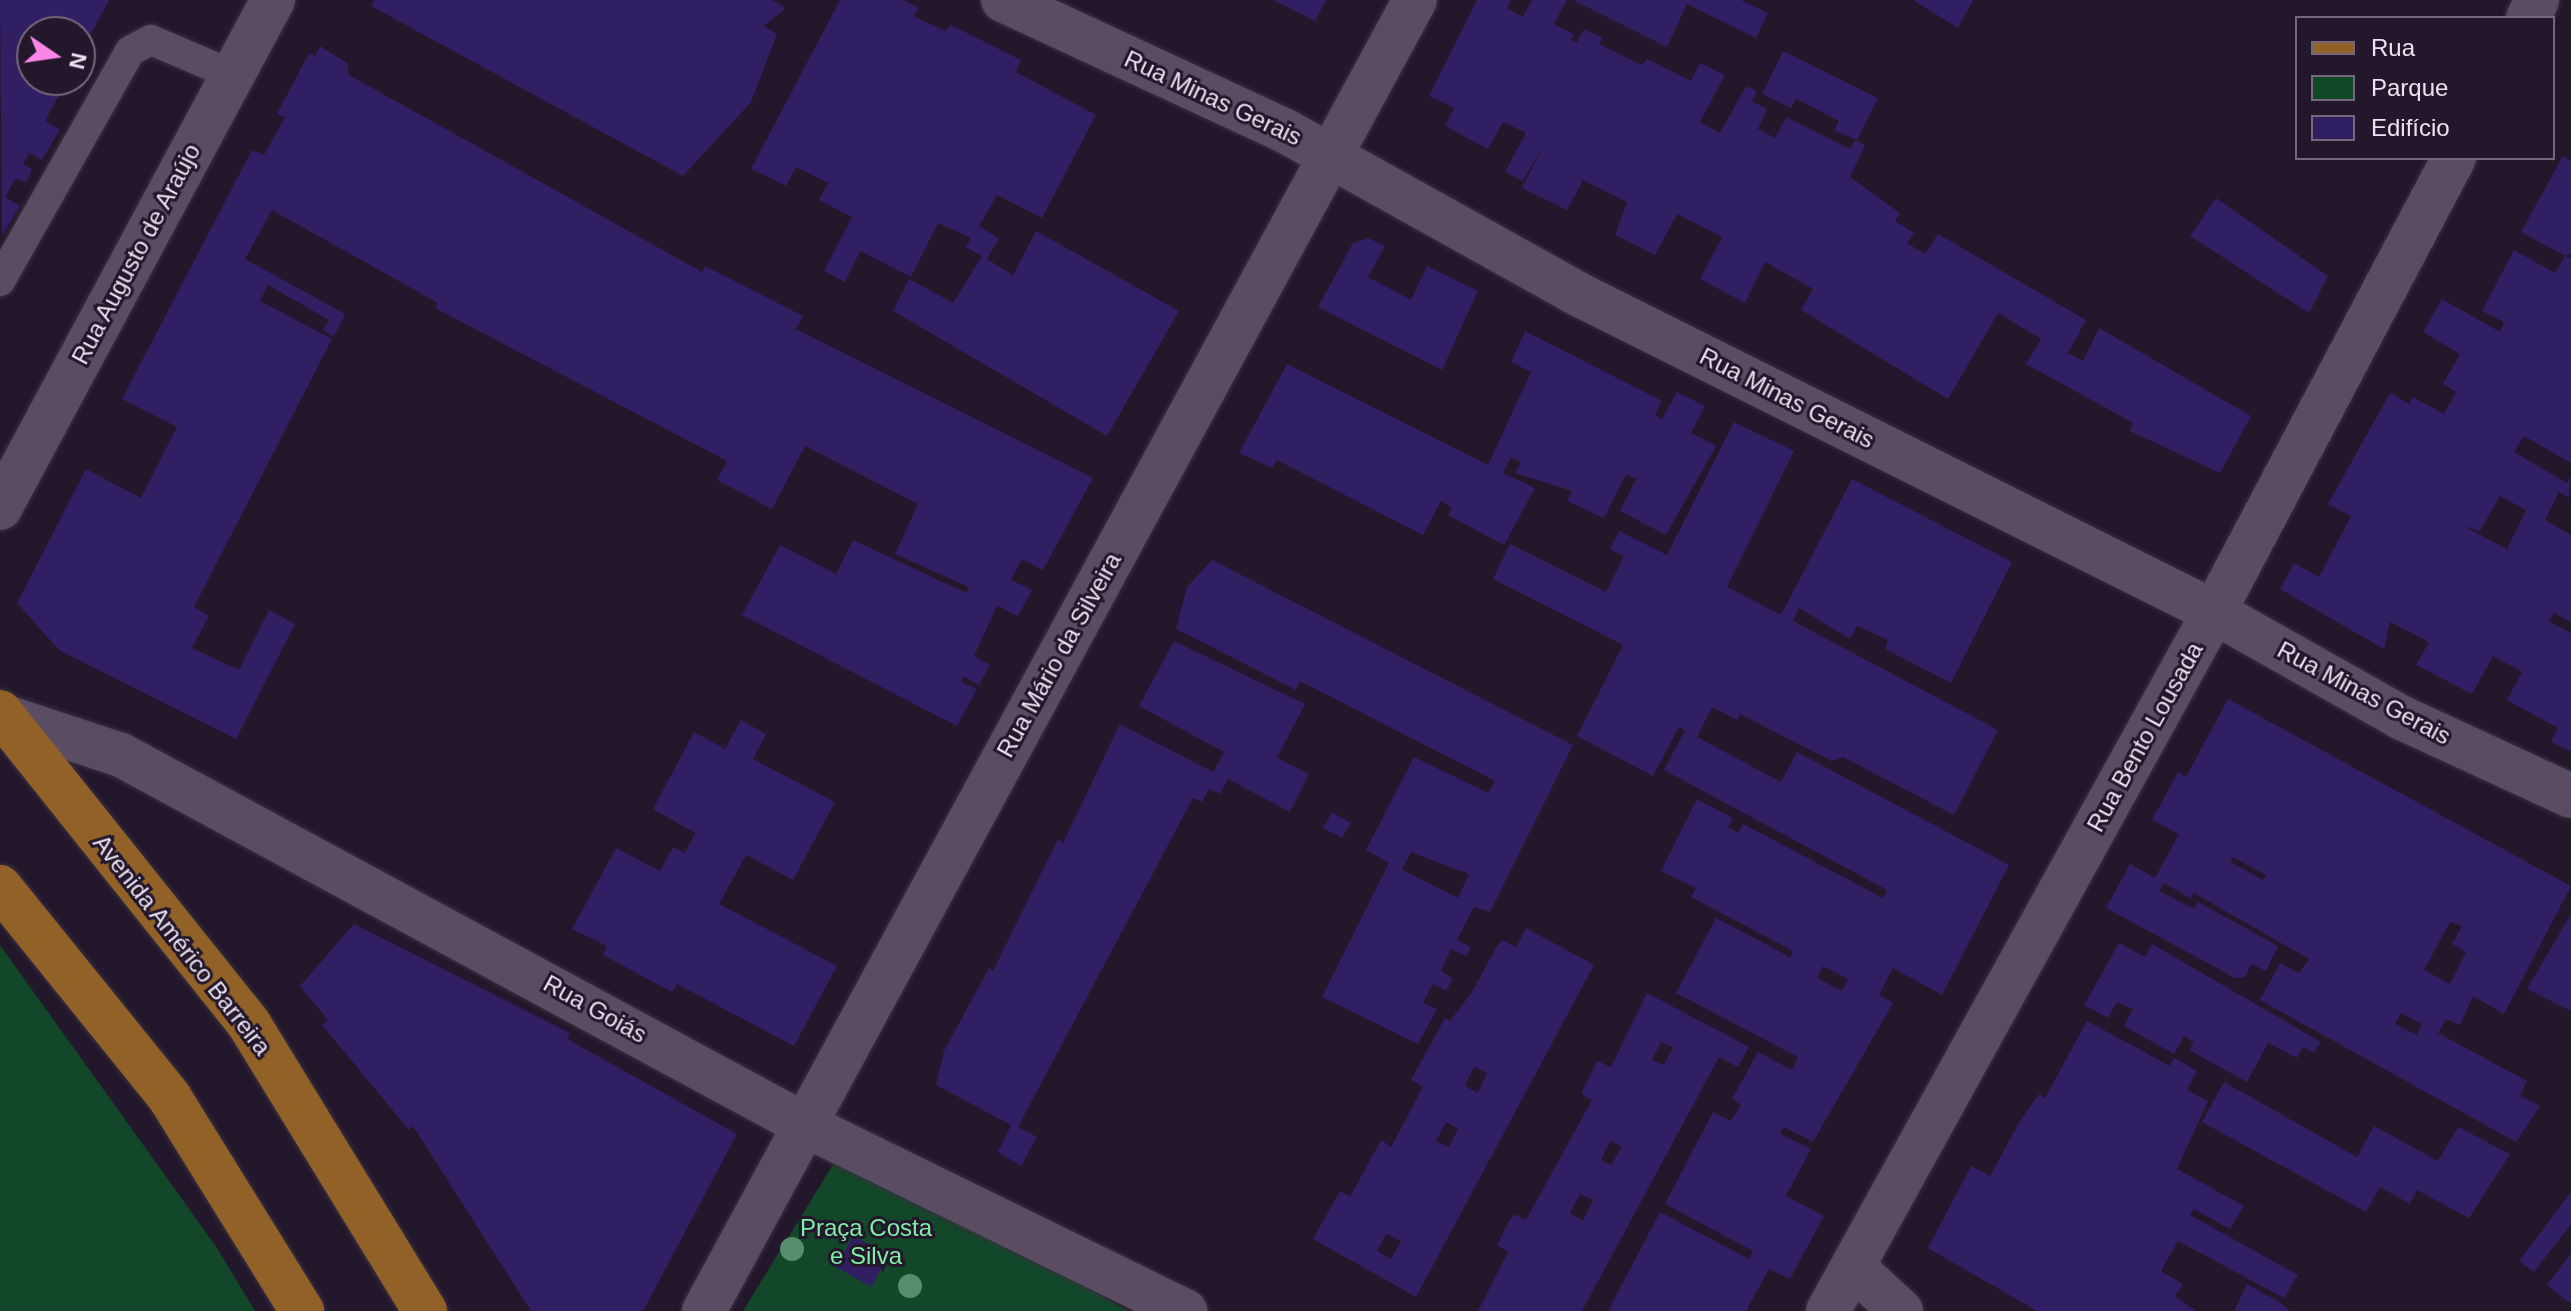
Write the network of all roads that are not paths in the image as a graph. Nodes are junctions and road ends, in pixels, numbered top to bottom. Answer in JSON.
{"nodes":[{"id":1,"x":273,"y":0,"type":"edge"},
{"id":2,"x":1003,"y":0,"type":"edge"},
{"id":3,"x":1415,"y":0,"type":"edge"},
{"id":4,"x":233,"y":75,"type":"junction"},
{"id":5,"x":1334,"y":156,"type":"junction"},
{"id":6,"x":2453,"y":160,"type":"edge"},
{"id":7,"x":0,"y":281,"type":"edge"},
{"id":8,"x":1,"y":499,"type":"edge"},
{"id":9,"x":2214,"y":612,"type":"junction"},
{"id":10,"x":1,"y":714,"type":"edge"},
{"id":11,"x":2571,"y":796,"type":"edge"},
{"id":12,"x":0,"y":887,"type":"edge"},
{"id":13,"x":801,"y":1123,"type":"junction"},
{"id":14,"x":1853,"y":1267,"type":"junction"},
{"id":15,"x":302,"y":1311,"type":"edge"},
{"id":16,"x":425,"y":1311,"type":"edge"},
{"id":17,"x":704,"y":1311,"type":"edge"},
{"id":18,"x":1185,"y":1311,"type":"edge"},
{"id":19,"x":1828,"y":1311,"type":"edge"},
{"id":20,"x":1901,"y":1311,"type":"edge"}],
"edges":[{"from":1,"to":4,"type":"street","name":"Rua Augusto de Araújo"},
{"from":2,"to":5,"type":"street","name":"Rua Minas Gerais"},
{"from":3,"to":5,"type":"street","name":"Rua Mário da Silveira"},
{"from":4,"to":7,"type":"lane"},
{"from":4,"to":8,"type":"street","name":"Rua Augusto de Araújo"},
{"from":5,"to":9,"type":"street","name":"Rua Minas Gerais"},
{"from":5,"to":13,"type":"street","name":"Rua Mário da Silveira"},
{"from":6,"to":9,"type":"street","name":"Rua Bento Lousada"},
{"from":9,"to":11,"type":"street","name":"Rua Minas Gerais"},
{"from":9,"to":14,"type":"street","name":"Rua Bento Lousada"},
{"from":10,"to":13,"type":"street","name":"Rua Goiás"},
{"from":10,"to":16,"type":"main road","name":"Avenida Américo Barreira"},
{"from":12,"to":15,"type":"main road"},
{"from":13,"to":17,"type":"street","name":"Rua Mário da Silveira"},
{"from":13,"to":18,"type":"street","name":"Rua Goiás"},
{"from":14,"to":19,"type":"street","name":"Rua Bento Lousada"},
{"from":14,"to":20,"type":"street"}]}
